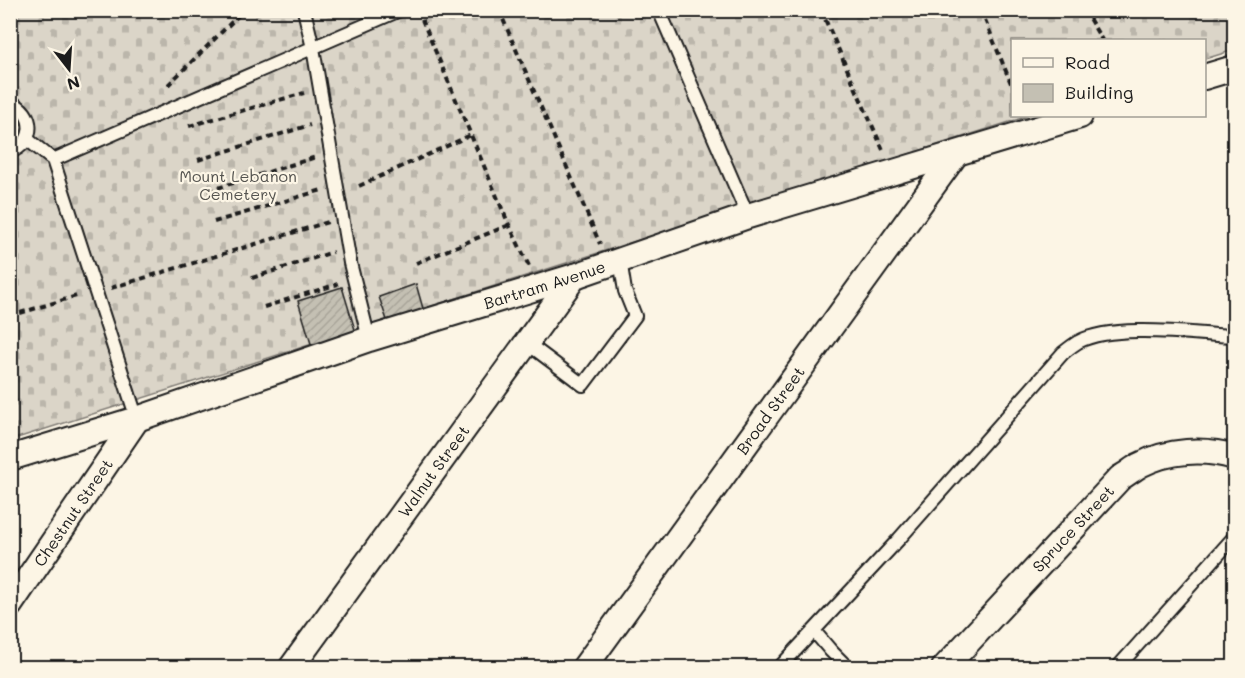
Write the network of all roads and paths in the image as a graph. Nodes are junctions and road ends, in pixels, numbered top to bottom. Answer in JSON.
{"nodes":[{"id":1,"x":244,"y":10,"type":"edge"},
{"id":2,"x":400,"y":10,"type":"edge"},
{"id":3,"x":418,"y":10,"type":"edge"},
{"id":4,"x":499,"y":10,"type":"edge"},
{"id":5,"x":659,"y":10,"type":"edge"},
{"id":6,"x":821,"y":10,"type":"edge"},
{"id":7,"x":981,"y":10,"type":"edge"},
{"id":8,"x":1084,"y":10,"type":"edge"},
{"id":9,"x":1099,"y":10,"type":"edge"},
{"id":10,"x":304,"y":12,"type":"edge"},
{"id":11,"x":1088,"y":18,"type":"junction"},
{"id":12,"x":1101,"y":39,"type":"edge"},
{"id":13,"x":313,"y":48,"type":"junction"},
{"id":14,"x":1234,"y":68,"type":"edge"},
{"id":15,"x":1206,"y":77,"type":"edge"},
{"id":16,"x":1011,"y":84,"type":"edge"},
{"id":17,"x":168,"y":85,"type":"dead end"},
{"id":18,"x":320,"y":88,"type":"junction"},
{"id":19,"x":10,"y":102,"type":"edge"},
{"id":20,"x":1077,"y":117,"type":"edge"},
{"id":21,"x":325,"y":121,"type":"junction"},
{"id":22,"x":189,"y":126,"type":"dead end"},
{"id":23,"x":471,"y":135,"type":"junction"},
{"id":24,"x":27,"y":139,"type":"junction"},
{"id":25,"x":10,"y":152,"type":"edge"},
{"id":26,"x":331,"y":152,"type":"junction"},
{"id":27,"x":956,"y":154,"type":"junction"},
{"id":28,"x":887,"y":158,"type":"dead end"},
{"id":29,"x":53,"y":160,"type":"junction"},
{"id":30,"x":198,"y":160,"type":"dead end"},
{"id":31,"x":337,"y":185,"type":"junction"},
{"id":32,"x":359,"y":186,"type":"dead end"},
{"id":33,"x":208,"y":190,"type":"dead end"},
{"id":34,"x":748,"y":216,"type":"junction"},
{"id":35,"x":342,"y":218,"type":"junction"},
{"id":36,"x":213,"y":222,"type":"dead end"},
{"id":37,"x":509,"y":225,"type":"junction"},
{"id":38,"x":348,"y":247,"type":"junction"},
{"id":39,"x":611,"y":255,"type":"junction"},
{"id":40,"x":416,"y":263,"type":"dead end"},
{"id":41,"x":531,"y":271,"type":"dead end"},
{"id":42,"x":575,"y":276,"type":"junction"},
{"id":43,"x":252,"y":278,"type":"dead end"},
{"id":44,"x":354,"y":279,"type":"junction"},
{"id":45,"x":95,"y":291,"type":"junction"},
{"id":46,"x":264,"y":308,"type":"dead end"},
{"id":47,"x":10,"y":316,"type":"edge"},
{"id":48,"x":1234,"y":336,"type":"edge"},
{"id":49,"x":369,"y":339,"type":"junction"},
{"id":50,"x":527,"y":343,"type":"junction"},
{"id":51,"x":137,"y":419,"type":"junction"},
{"id":52,"x":1234,"y":457,"type":"edge"},
{"id":53,"x":10,"y":458,"type":"edge"},
{"id":54,"x":1234,"y":537,"type":"edge"},
{"id":55,"x":10,"y":605,"type":"edge"},
{"id":56,"x":814,"y":631,"type":"junction"},
{"id":57,"x":291,"y":668,"type":"edge"},
{"id":58,"x":584,"y":668,"type":"edge"},
{"id":59,"x":779,"y":668,"type":"edge"},
{"id":60,"x":848,"y":668,"type":"edge"},
{"id":61,"x":944,"y":668,"type":"edge"},
{"id":62,"x":1116,"y":668,"type":"edge"}],
"edges":[{"from":1,"to":17,"type":"path"},
{"from":2,"to":13,"type":"lane"},
{"from":3,"to":23,"type":"path"},
{"from":4,"to":39,"type":"path"},
{"from":5,"to":34,"type":"lane"},
{"from":6,"to":28,"type":"path"},
{"from":7,"to":16,"type":"path"},
{"from":8,"to":11,"type":"path"},
{"from":9,"to":11,"type":"path"},
{"from":10,"to":13,"type":"lane"},
{"from":11,"to":12,"type":"path"},
{"from":13,"to":18,"type":"lane"},
{"from":13,"to":29,"type":"lane"},
{"from":14,"to":15,"type":"street"},
{"from":18,"to":21,"type":"lane"},
{"from":18,"to":22,"type":"path"},
{"from":19,"to":24,"type":"lane"},
{"from":20,"to":27,"type":"street","name":"Bartram Avenue"},
{"from":21,"to":26,"type":"lane"},
{"from":21,"to":30,"type":"path"},
{"from":23,"to":32,"type":"path"},
{"from":23,"to":37,"type":"path"},
{"from":24,"to":25,"type":"lane"},
{"from":24,"to":29,"type":"lane"},
{"from":26,"to":31,"type":"lane"},
{"from":26,"to":33,"type":"path"},
{"from":27,"to":34,"type":"street","name":"Bartram Avenue"},
{"from":27,"to":58,"type":"street","name":"Broad Street"},
{"from":29,"to":45,"type":"lane"},
{"from":31,"to":35,"type":"lane"},
{"from":31,"to":36,"type":"path"},
{"from":34,"to":39,"type":"street","name":"Bartram Avenue"},
{"from":35,"to":38,"type":"lane"},
{"from":35,"to":45,"type":"path"},
{"from":37,"to":40,"type":"path"},
{"from":37,"to":41,"type":"path"},
{"from":38,"to":43,"type":"path"},
{"from":38,"to":44,"type":"lane"},
{"from":39,"to":42,"type":"street","name":"Bartram Avenue"},
{"from":39,"to":50,"type":"lane"},
{"from":42,"to":49,"type":"street","name":"Bartram Avenue"},
{"from":42,"to":50,"type":"street","name":"Walnut Street"},
{"from":44,"to":46,"type":"path"},
{"from":44,"to":49,"type":"lane"},
{"from":45,"to":47,"type":"path"},
{"from":45,"to":51,"type":"lane"},
{"from":48,"to":56,"type":"lane"},
{"from":49,"to":51,"type":"street","name":"Bartram Avenue"},
{"from":50,"to":57,"type":"street","name":"Walnut Street"},
{"from":51,"to":53,"type":"street","name":"Bartram Avenue"},
{"from":51,"to":55,"type":"street","name":"Chestnut Street"},
{"from":52,"to":61,"type":"street","name":"Spruce Street"},
{"from":54,"to":62,"type":"lane"},
{"from":56,"to":59,"type":"lane"},
{"from":56,"to":60,"type":"lane"}]}
